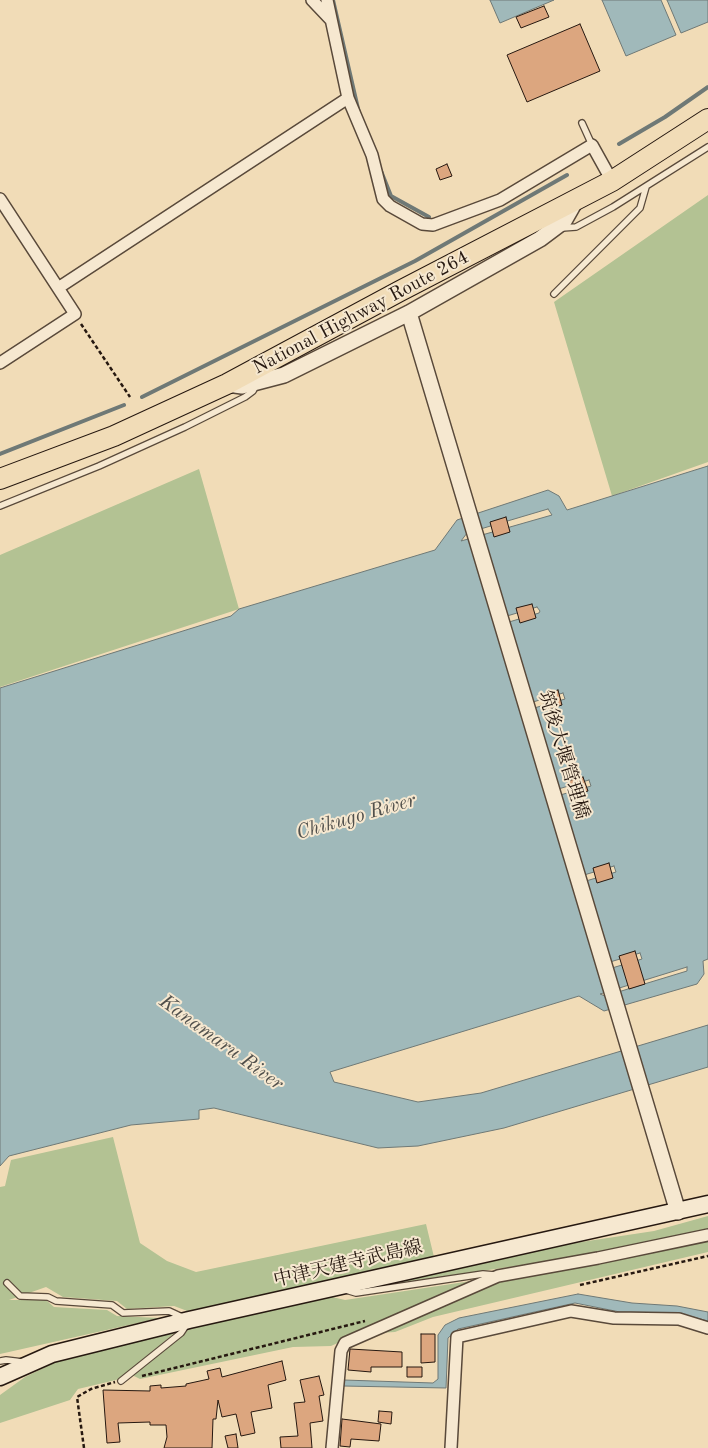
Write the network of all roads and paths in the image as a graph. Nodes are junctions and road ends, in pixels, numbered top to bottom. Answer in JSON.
{"nodes":[{"id":1,"x":312,"y":0,"type":"edge"},
{"id":2,"x":327,"y":0,"type":"edge"},
{"id":3,"x":331,"y":21,"type":"junction"},
{"id":4,"x":348,"y":98,"type":"junction"},
{"id":5,"x":708,"y":119,"type":"edge"},
{"id":6,"x":582,"y":123,"type":"dead end"},
{"id":7,"x":592,"y":145,"type":"junction"},
{"id":8,"x":708,"y":148,"type":"edge"},
{"id":9,"x":612,"y":181,"type":"junction"},
{"id":10,"x":646,"y":187,"type":"junction"},
{"id":11,"x":0,"y":199,"type":"edge"},
{"id":12,"x":576,"y":200,"type":"junction"},
{"id":13,"x":552,"y":229,"type":"junction"},
{"id":14,"x":58,"y":288,"type":"junction"},
{"id":15,"x":554,"y":294,"type":"dead end"},
{"id":16,"x":75,"y":314,"type":"junction"},
{"id":17,"x":411,"y":317,"type":"junction"},
{"id":18,"x":0,"y":364,"type":"edge"},
{"id":19,"x":256,"y":383,"type":"junction"},
{"id":20,"x":228,"y":384,"type":"junction"},
{"id":21,"x":130,"y":397,"type":"dead end"},
{"id":22,"x":0,"y":479,"type":"edge"},
{"id":23,"x":0,"y":506,"type":"edge"},
{"id":24,"x":708,"y":1204,"type":"edge"},
{"id":25,"x":676,"y":1206,"type":"junction"},
{"id":26,"x":708,"y":1235,"type":"edge"},
{"id":27,"x":708,"y":1256,"type":"edge"},
{"id":28,"x":498,"y":1276,"type":"junction"},
{"id":29,"x":7,"y":1283,"type":"dead end"},
{"id":30,"x":580,"y":1286,"type":"dead end"},
{"id":31,"x":337,"y":1287,"type":"junction"},
{"id":32,"x":370,"y":1319,"type":"dead end"},
{"id":33,"x":189,"y":1320,"type":"junction"},
{"id":34,"x":708,"y":1328,"type":"edge"},
{"id":35,"x":0,"y":1361,"type":"edge"},
{"id":36,"x":27,"y":1363,"type":"junction"},
{"id":37,"x":0,"y":1377,"type":"edge"},
{"id":38,"x":121,"y":1381,"type":"junction"},
{"id":39,"x":84,"y":1448,"type":"edge"},
{"id":40,"x":332,"y":1448,"type":"edge"},
{"id":41,"x":451,"y":1448,"type":"edge"}],
"edges":[{"from":1,"to":3,"type":"street"},
{"from":2,"to":3,"type":"street"},
{"from":3,"to":4,"type":"street"},
{"from":4,"to":7,"type":"street"},
{"from":4,"to":14,"type":"street"},
{"from":5,"to":9,"type":"highway","name":"National Highway Route 264"},
{"from":6,"to":7,"type":"lane"},
{"from":7,"to":9,"type":"street"},
{"from":8,"to":10,"type":"lane"},
{"from":9,"to":12,"type":"highway","name":"National Highway Route 264"},
{"from":10,"to":13,"type":"lane"},
{"from":10,"to":15,"type":"lane"},
{"from":11,"to":14,"type":"street"},
{"from":12,"to":13,"type":"street"},
{"from":12,"to":20,"type":"highway","name":"National Highway Route 264"},
{"from":13,"to":17,"type":"street"},
{"from":14,"to":16,"type":"street"},
{"from":16,"to":18,"type":"street"},
{"from":16,"to":21,"type":"path"},
{"from":17,"to":19,"type":"street"},
{"from":17,"to":25,"type":"street","name":"筑後大堰管理橋"},
{"from":19,"to":20,"type":"street"},
{"from":19,"to":23,"type":"lane"},
{"from":20,"to":22,"type":"highway","name":"National Highway Route 264"},
{"from":24,"to":25,"type":"main road","name":"中津天建寺武島線"},
{"from":25,"to":31,"type":"main road","name":"中津天建寺武島線"},
{"from":26,"to":28,"type":"street"},
{"from":27,"to":30,"type":"path"},
{"from":28,"to":31,"type":"lane"},
{"from":28,"to":40,"type":"street"},
{"from":29,"to":33,"type":"lane"},
{"from":31,"to":33,"type":"main road","name":"中津天建寺武島線"},
{"from":32,"to":38,"type":"path"},
{"from":33,"to":36,"type":"main road","name":"中津天建寺武島線"},
{"from":33,"to":38,"type":"lane"},
{"from":34,"to":41,"type":"street"},
{"from":35,"to":36,"type":"lane"},
{"from":36,"to":37,"type":"main road","name":"中津天建寺武島線"},
{"from":38,"to":39,"type":"path"}]}
